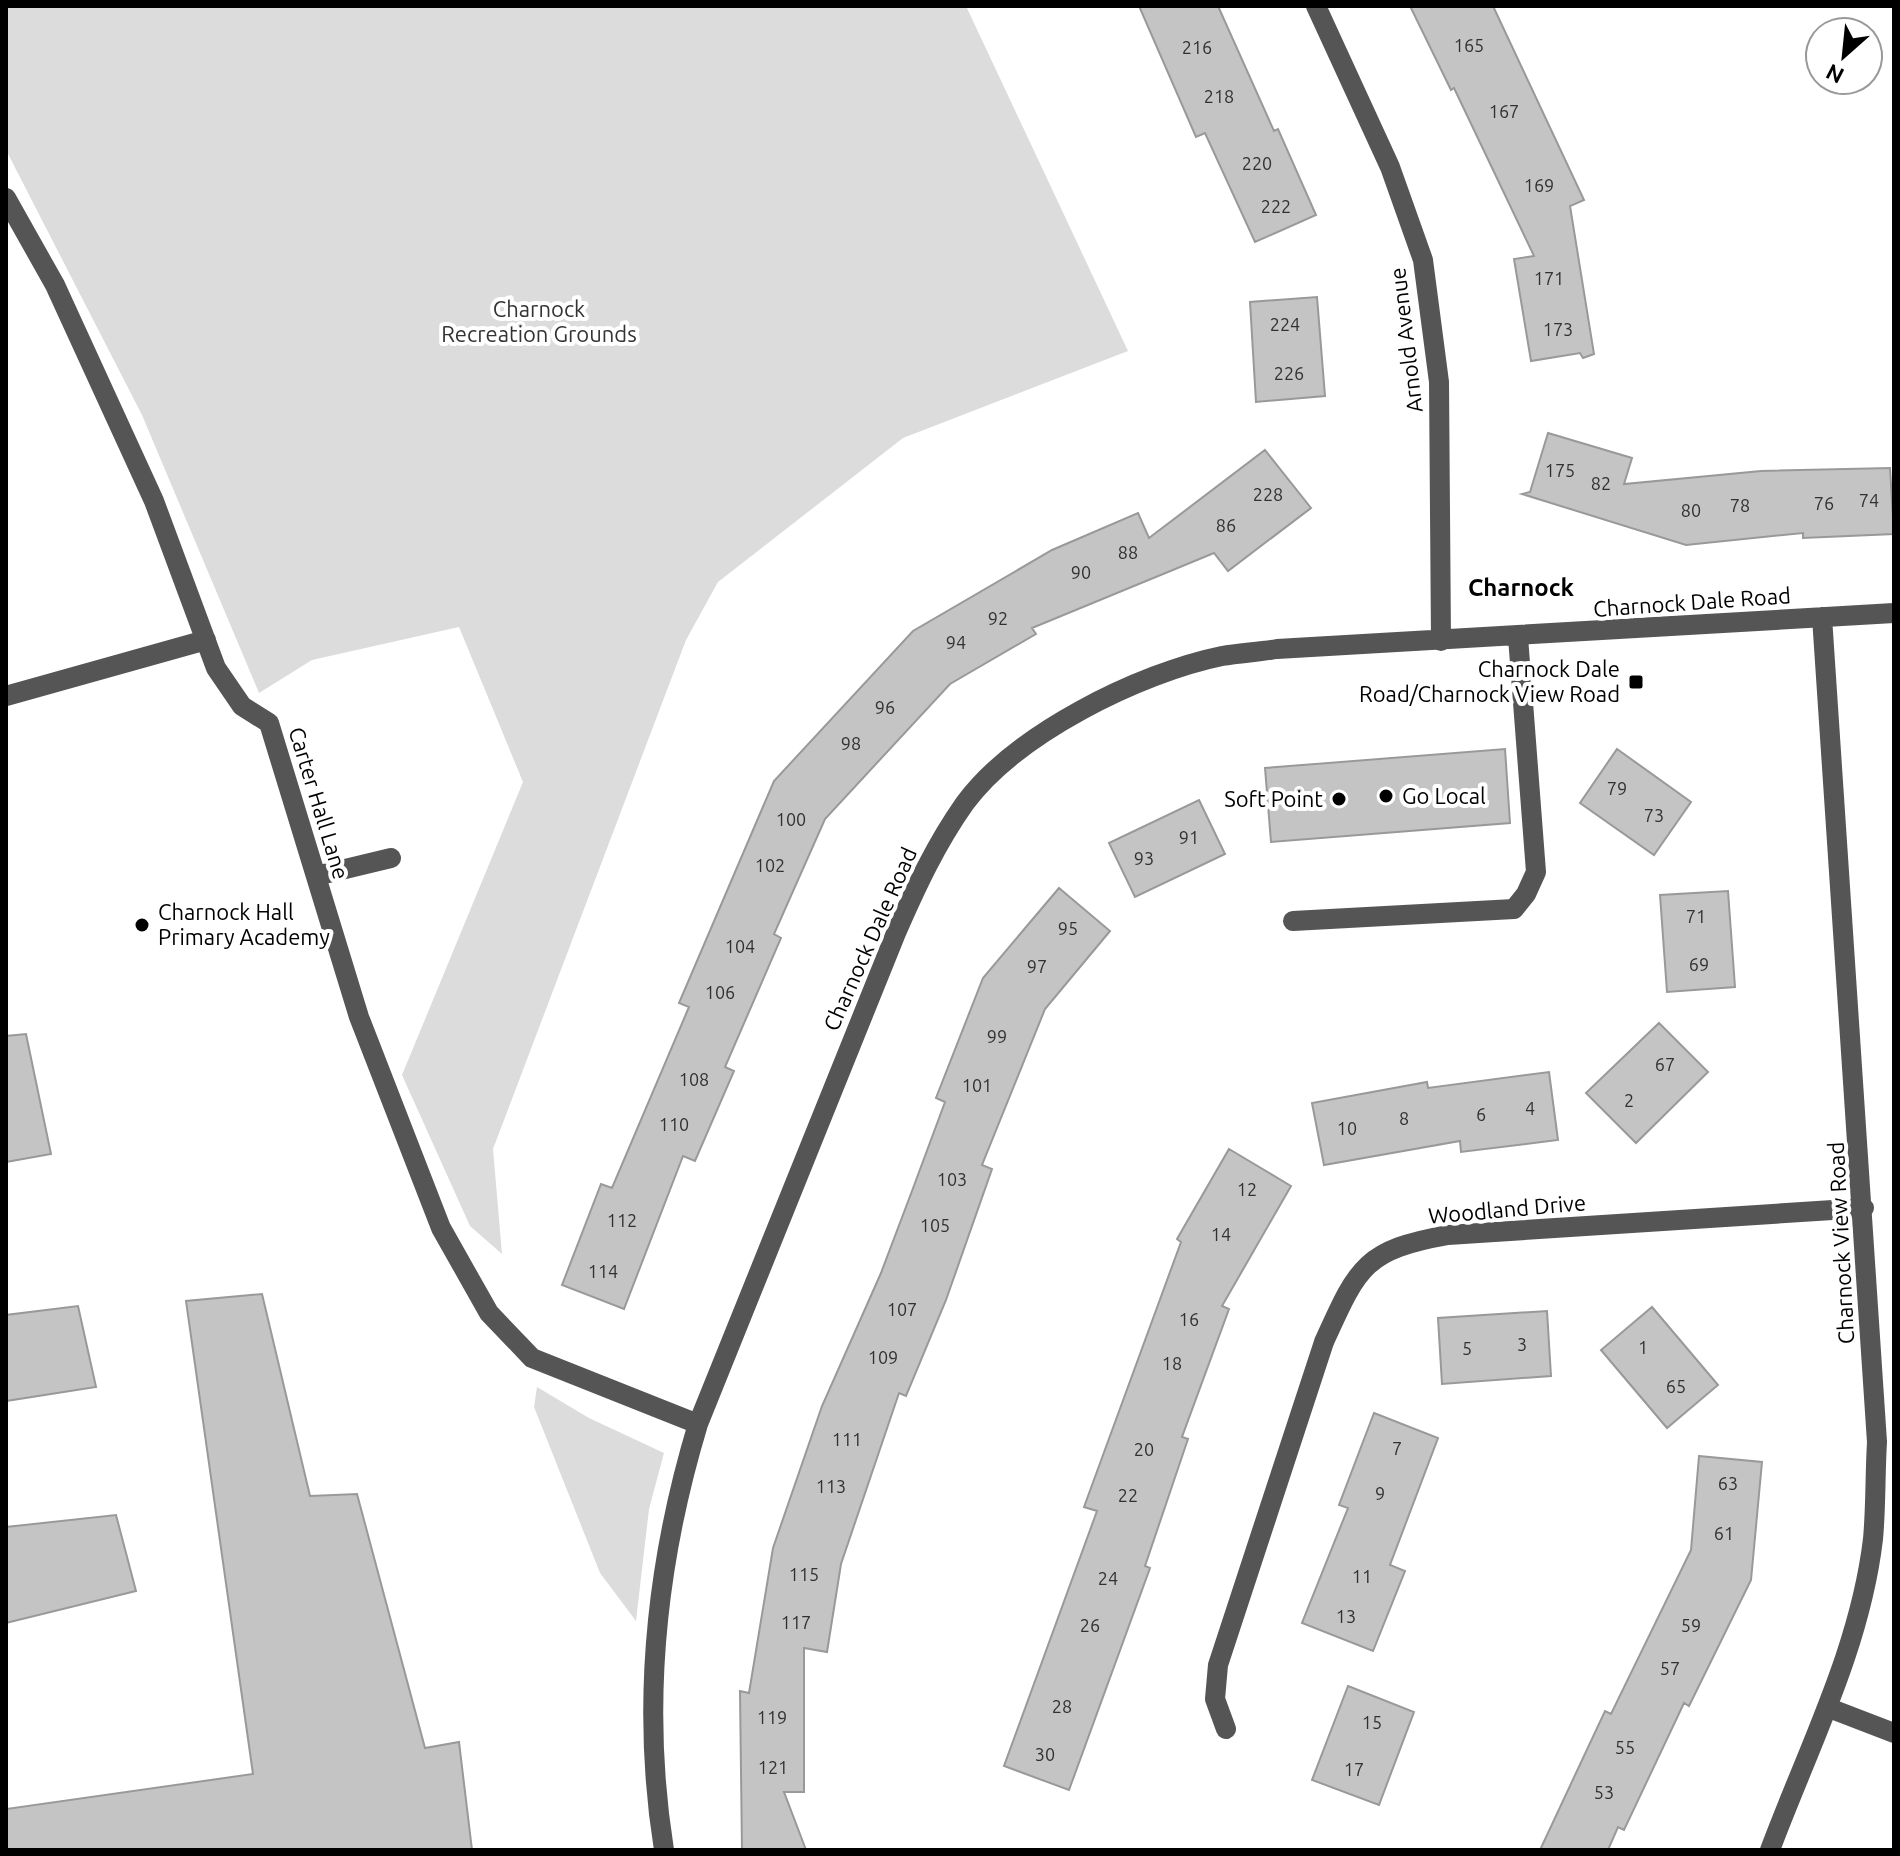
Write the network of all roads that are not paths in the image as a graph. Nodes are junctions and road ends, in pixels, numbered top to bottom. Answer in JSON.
{"nodes":[{"id":1,"x":1316,"y":6,"type":"edge"},
{"id":2,"x":6,"y":198,"type":"edge"},
{"id":3,"x":1894,"y":613,"type":"edge"},
{"id":4,"x":1822,"y":617,"type":"junction"},
{"id":5,"x":1518,"y":637,"type":"junction"},
{"id":6,"x":206,"y":640,"type":"junction"},
{"id":7,"x":1441,"y":641,"type":"junction"},
{"id":8,"x":6,"y":696,"type":"edge"},
{"id":9,"x":391,"y":858,"type":"dead end"},
{"id":10,"x":316,"y":876,"type":"junction"},
{"id":11,"x":1293,"y":921,"type":"dead end"},
{"id":12,"x":1864,"y":1208,"type":"junction"},
{"id":13,"x":698,"y":1424,"type":"junction"},
{"id":14,"x":1829,"y":1708,"type":"junction"},
{"id":15,"x":1226,"y":1729,"type":"dead end"},
{"id":16,"x":1894,"y":1733,"type":"edge"},
{"id":17,"x":664,"y":1850,"type":"edge"},
{"id":18,"x":1770,"y":1850,"type":"edge"}],
"edges":[{"from":1,"to":7,"type":"street","name":"Arnold Avenue"},
{"from":2,"to":6,"type":"street","name":"Carter Hall Lane"},
{"from":3,"to":4,"type":"street","name":"Charnock Dale Road"},
{"from":4,"to":5,"type":"street","name":"Charnock Dale Road"},
{"from":4,"to":12,"type":"street","name":"Charnock View Road"},
{"from":5,"to":7,"type":"street","name":"Charnock Dale Road"},
{"from":5,"to":11,"type":"street"},
{"from":6,"to":8,"type":"street"},
{"from":6,"to":10,"type":"street","name":"Carter Hall Lane"},
{"from":7,"to":13,"type":"street","name":"Charnock Dale Road"},
{"from":9,"to":10,"type":"street"},
{"from":10,"to":13,"type":"street","name":"Carter Hall Lane"},
{"from":12,"to":14,"type":"street","name":"Charnock View Road"},
{"from":12,"to":15,"type":"street","name":"Woodland Drive"},
{"from":13,"to":17,"type":"street","name":"Charnock Dale Road"},
{"from":14,"to":16,"type":"street"},
{"from":14,"to":18,"type":"street","name":"Charnock View Road"}]}
